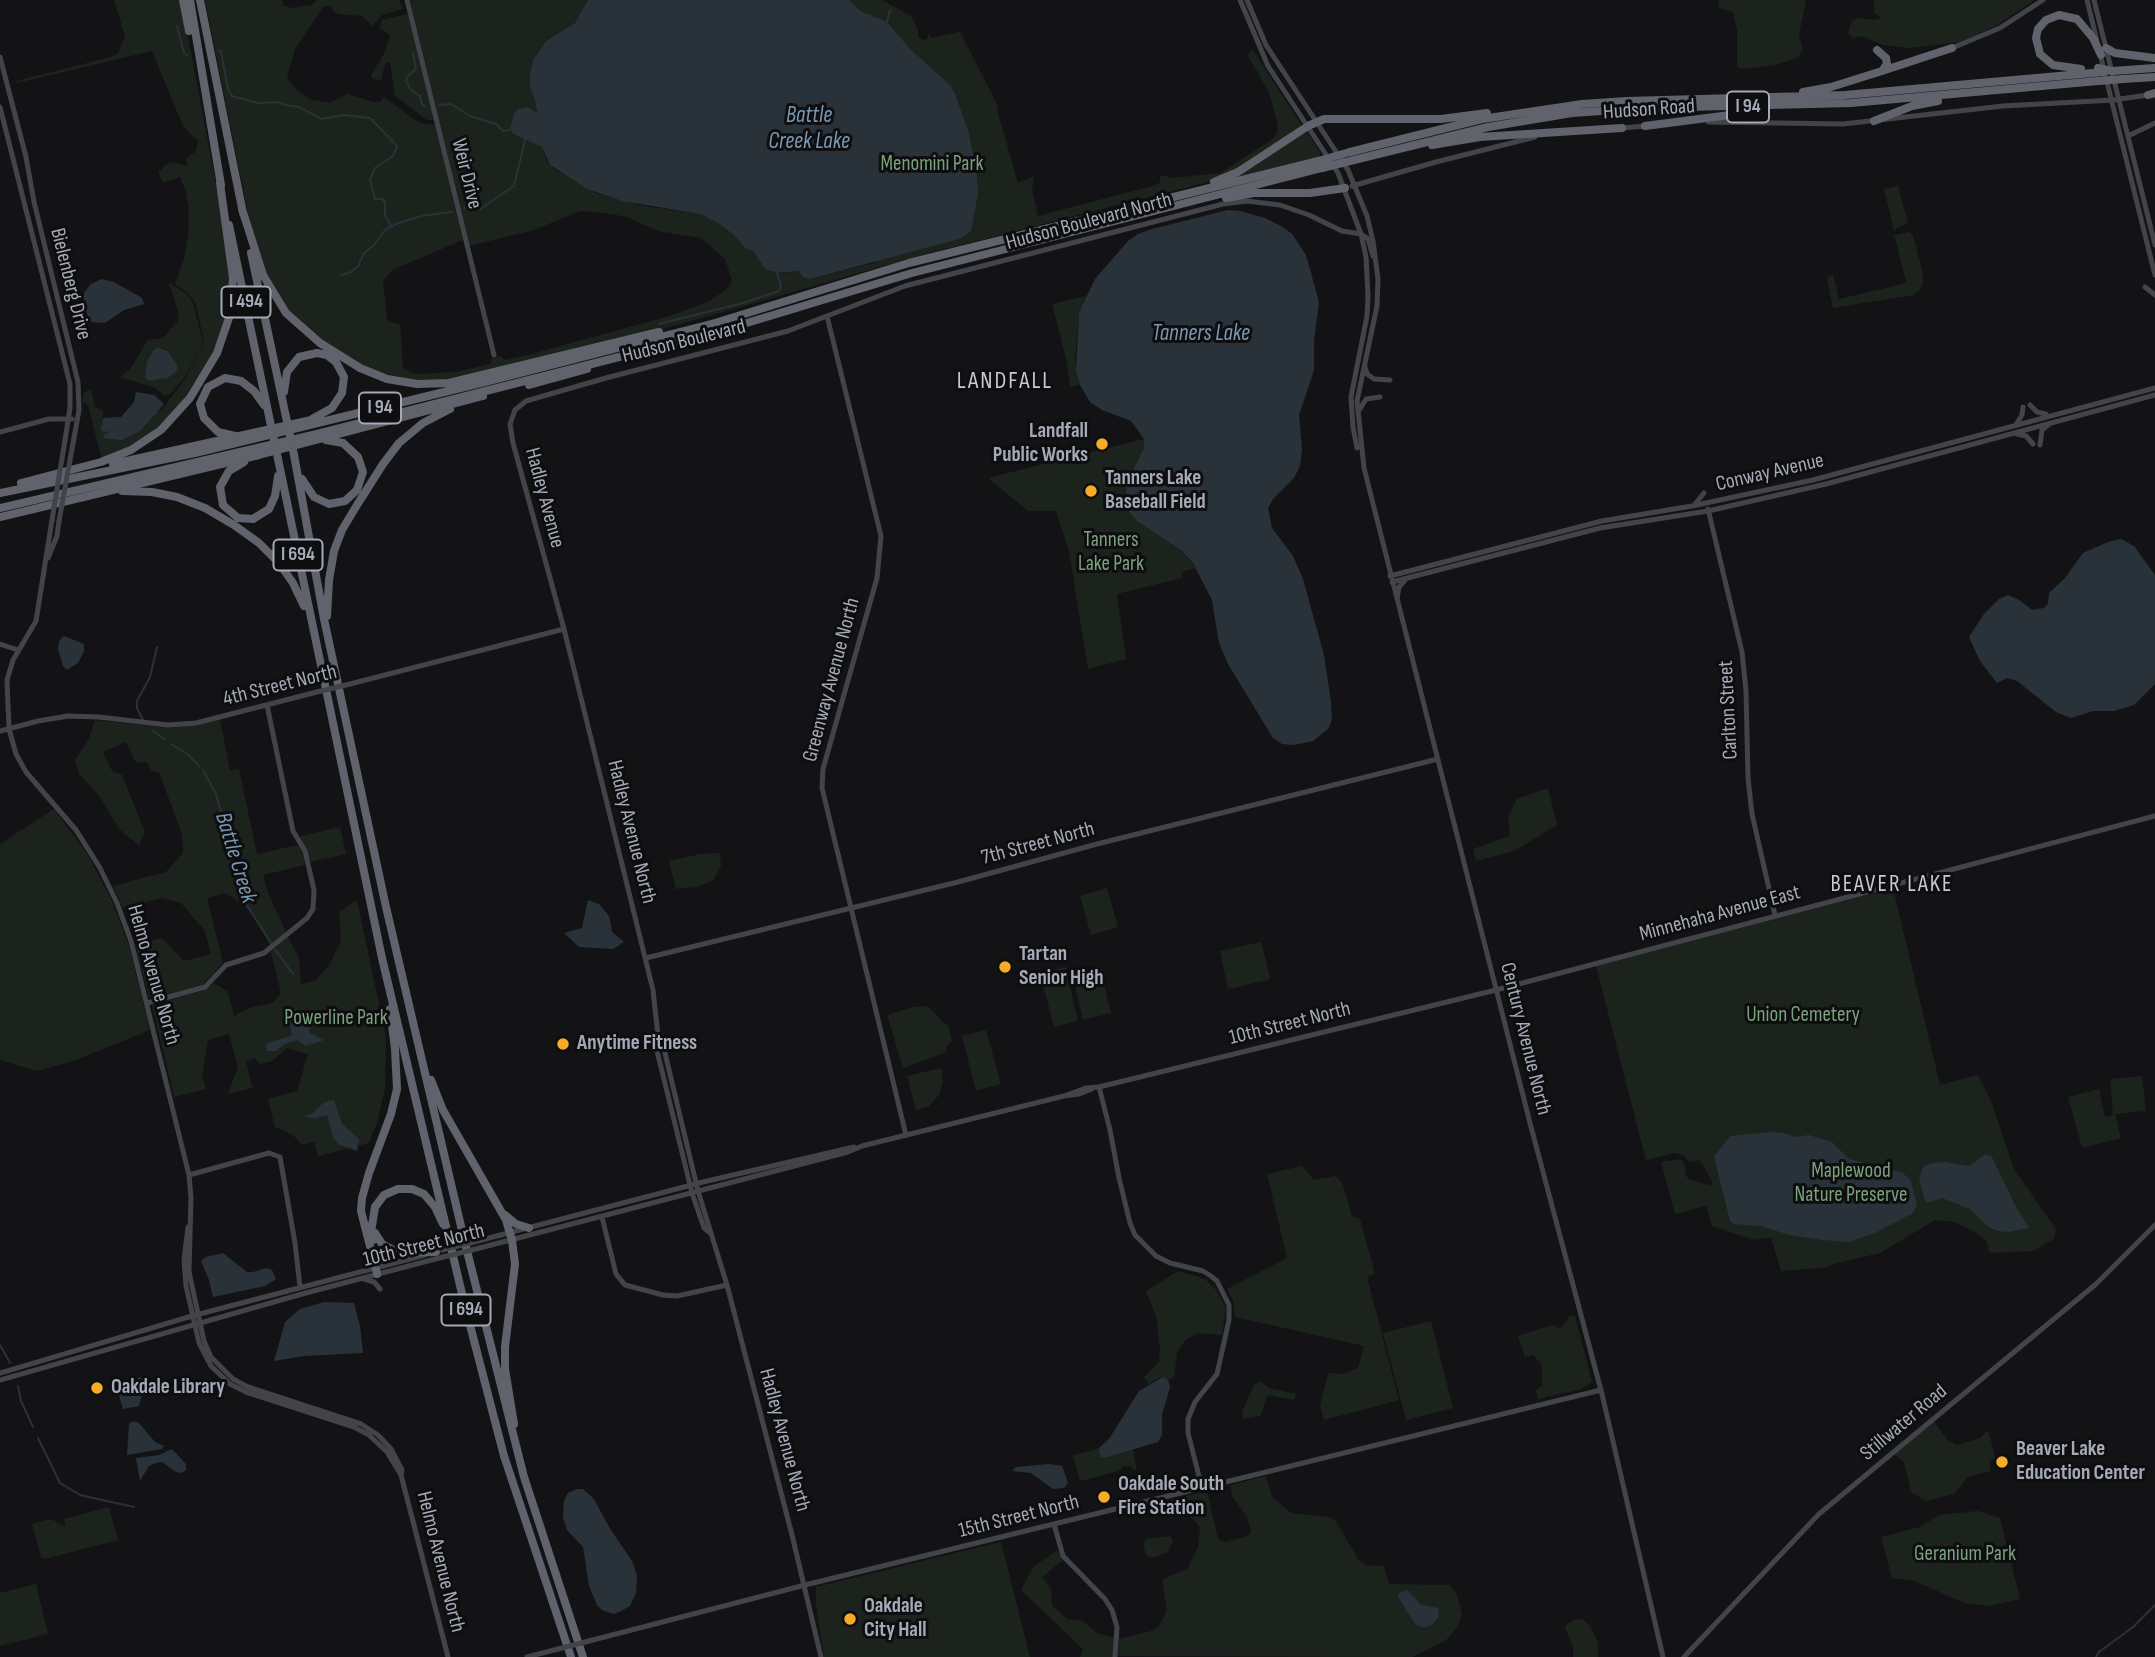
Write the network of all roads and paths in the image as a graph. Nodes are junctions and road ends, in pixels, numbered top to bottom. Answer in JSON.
{"nodes":[{"id":1,"x":183,"y":0,"type":"edge"},
{"id":2,"x":190,"y":0,"type":"edge"},
{"id":3,"x":200,"y":0,"type":"edge"},
{"id":4,"x":407,"y":0,"type":"edge"},
{"id":5,"x":1240,"y":0,"type":"edge"},
{"id":6,"x":1247,"y":0,"type":"edge"},
{"id":7,"x":2043,"y":0,"type":"edge"},
{"id":8,"x":2087,"y":0,"type":"edge"},
{"id":9,"x":2094,"y":0,"type":"edge"},
{"id":10,"x":1952,"y":48,"type":"joint"},
{"id":11,"x":1877,"y":50,"type":"dead end"},
{"id":12,"x":2103,"y":52,"type":"junction"},
{"id":13,"x":0,"y":57,"type":"edge"},
{"id":14,"x":2155,"y":58,"type":"edge"},
{"id":15,"x":2155,"y":68,"type":"edge"},
{"id":16,"x":1882,"y":71,"type":"junction"},
{"id":17,"x":2097,"y":74,"type":"junction"},
{"id":18,"x":2119,"y":74,"type":"junction"},
{"id":19,"x":2155,"y":77,"type":"edge"},
{"id":20,"x":203,"y":85,"type":"junction"},
{"id":21,"x":1986,"y":92,"type":"junction"},
{"id":22,"x":2153,"y":94,"type":"edge"},
{"id":23,"x":1786,"y":98,"type":"junction"},
{"id":24,"x":2116,"y":100,"type":"junction"},
{"id":25,"x":1830,"y":104,"type":"junction"},
{"id":26,"x":0,"y":107,"type":"edge"},
{"id":27,"x":1525,"y":112,"type":"junction"},
{"id":28,"x":1318,"y":121,"type":"junction"},
{"id":29,"x":1874,"y":121,"type":"junction"},
{"id":30,"x":2155,"y":123,"type":"edge"},
{"id":31,"x":1308,"y":126,"type":"junction"},
{"id":32,"x":1645,"y":126,"type":"junction"},
{"id":33,"x":1622,"y":128,"type":"junction"},
{"id":34,"x":2128,"y":136,"type":"junction"},
{"id":35,"x":2123,"y":147,"type":"junction"},
{"id":36,"x":1401,"y":148,"type":"junction"},
{"id":37,"x":1352,"y":156,"type":"junction"},
{"id":38,"x":1320,"y":164,"type":"junction"},
{"id":39,"x":220,"y":183,"type":"junction"},
{"id":40,"x":1355,"y":186,"type":"junction"},
{"id":41,"x":1345,"y":188,"type":"junction"},
{"id":42,"x":1150,"y":203,"type":"junction"},
{"id":43,"x":242,"y":209,"type":"junction"},
{"id":44,"x":1158,"y":211,"type":"junction"},
{"id":45,"x":1357,"y":220,"type":"junction"},
{"id":46,"x":1342,"y":232,"type":"junction"},
{"id":47,"x":1361,"y":234,"type":"junction"},
{"id":48,"x":2155,"y":245,"type":"edge"},
{"id":49,"x":2153,"y":257,"type":"edge"},
{"id":50,"x":2155,"y":275,"type":"edge"},
{"id":51,"x":1378,"y":279,"type":"junction"},
{"id":52,"x":2145,"y":287,"type":"dead end"},
{"id":53,"x":2155,"y":295,"type":"edge"},
{"id":54,"x":758,"y":310,"type":"junction"},
{"id":55,"x":827,"y":316,"type":"junction"},
{"id":56,"x":494,"y":355,"type":"dead end"},
{"id":57,"x":621,"y":356,"type":"junction"},
{"id":58,"x":1363,"y":364,"type":"junction"},
{"id":59,"x":508,"y":369,"type":"junction"},
{"id":60,"x":1390,"y":380,"type":"dead end"},
{"id":61,"x":2155,"y":388,"type":"edge"},
{"id":62,"x":494,"y":393,"type":"junction"},
{"id":63,"x":2145,"y":394,"type":"junction"},
{"id":64,"x":547,"y":396,"type":"joint"},
{"id":65,"x":1380,"y":397,"type":"dead end"},
{"id":66,"x":2155,"y":397,"type":"edge"},
{"id":67,"x":285,"y":413,"type":"junction"},
{"id":68,"x":2053,"y":414,"type":"junction"},
{"id":69,"x":69,"y":419,"type":"junction"},
{"id":70,"x":1358,"y":419,"type":"junction"},
{"id":71,"x":78,"y":420,"type":"junction"},
{"id":72,"x":270,"y":421,"type":"junction"},
{"id":73,"x":302,"y":422,"type":"junction"},
{"id":74,"x":2052,"y":422,"type":"junction"},
{"id":75,"x":2013,"y":425,"type":"junction"},
{"id":76,"x":0,"y":432,"type":"edge"},
{"id":77,"x":2011,"y":433,"type":"junction"},
{"id":78,"x":245,"y":436,"type":"junction"},
{"id":79,"x":320,"y":440,"type":"junction"},
{"id":80,"x":259,"y":455,"type":"junction"},
{"id":81,"x":294,"y":458,"type":"junction"},
{"id":82,"x":279,"y":464,"type":"junction"},
{"id":83,"x":1364,"y":468,"type":"junction"},
{"id":84,"x":22,"y":483,"type":"junction"},
{"id":85,"x":0,"y":491,"type":"edge"},
{"id":86,"x":1704,"y":493,"type":"dead end"},
{"id":87,"x":71,"y":500,"type":"junction"},
{"id":88,"x":1693,"y":506,"type":"junction"},
{"id":89,"x":1707,"y":507,"type":"junction"},
{"id":90,"x":0,"y":508,"type":"edge"},
{"id":91,"x":0,"y":517,"type":"edge"},
{"id":92,"x":56,"y":520,"type":"junction"},
{"id":93,"x":1388,"y":566,"type":"junction"},
{"id":94,"x":1405,"y":572,"type":"junction"},
{"id":95,"x":1412,"y":577,"type":"junction"},
{"id":96,"x":1391,"y":579,"type":"junction"},
{"id":97,"x":1397,"y":602,"type":"junction"},
{"id":98,"x":326,"y":628,"type":"junction"},
{"id":99,"x":564,"y":629,"type":"junction"},
{"id":100,"x":315,"y":642,"type":"junction"},
{"id":101,"x":0,"y":644,"type":"edge"},
{"id":102,"x":18,"y":650,"type":"junction"},
{"id":103,"x":267,"y":705,"type":"junction"},
{"id":104,"x":9,"y":729,"type":"junction"},
{"id":105,"x":0,"y":731,"type":"edge"},
{"id":106,"x":1438,"y":759,"type":"junction"},
{"id":107,"x":2155,"y":816,"type":"edge"},
{"id":108,"x":852,"y":908,"type":"junction"},
{"id":109,"x":1775,"y":915,"type":"junction"},
{"id":110,"x":382,"y":958,"type":"junction"},
{"id":111,"x":646,"y":958,"type":"junction"},
{"id":112,"x":1496,"y":990,"type":"junction"},
{"id":113,"x":147,"y":1003,"type":"junction"},
{"id":114,"x":419,"y":1050,"type":"junction"},
{"id":115,"x":1099,"y":1087,"type":"junction"},
{"id":116,"x":906,"y":1135,"type":"junction"},
{"id":117,"x":190,"y":1175,"type":"junction"},
{"id":118,"x":694,"y":1188,"type":"junction"},
{"id":119,"x":501,"y":1212,"type":"junction"},
{"id":120,"x":602,"y":1217,"type":"junction"},
{"id":121,"x":371,"y":1224,"type":"junction"},
{"id":122,"x":2155,"y":1225,"type":"edge"},
{"id":123,"x":529,"y":1228,"type":"junction"},
{"id":124,"x":511,"y":1237,"type":"junction"},
{"id":125,"x":450,"y":1239,"type":"junction"},
{"id":126,"x":440,"y":1253,"type":"junction"},
{"id":127,"x":378,"y":1270,"type":"junction"},
{"id":128,"x":358,"y":1279,"type":"junction"},
{"id":129,"x":727,"y":1285,"type":"junction"},
{"id":130,"x":300,"y":1287,"type":"junction"},
{"id":131,"x":380,"y":1289,"type":"dead end"},
{"id":132,"x":194,"y":1316,"type":"junction"},
{"id":133,"x":196,"y":1324,"type":"junction"},
{"id":134,"x":0,"y":1373,"type":"edge"},
{"id":135,"x":0,"y":1380,"type":"edge"},
{"id":136,"x":1601,"y":1390,"type":"junction"},
{"id":137,"x":521,"y":1465,"type":"junction"},
{"id":138,"x":1202,"y":1488,"type":"junction"},
{"id":139,"x":1054,"y":1524,"type":"junction"},
{"id":140,"x":804,"y":1585,"type":"junction"},
{"id":141,"x":447,"y":1657,"type":"edge"},
{"id":142,"x":527,"y":1657,"type":"edge"},
{"id":143,"x":571,"y":1657,"type":"edge"},
{"id":144,"x":583,"y":1657,"type":"edge"},
{"id":145,"x":821,"y":1657,"type":"edge"},
{"id":146,"x":1115,"y":1657,"type":"edge"},
{"id":147,"x":1665,"y":1657,"type":"edge"},
{"id":148,"x":1684,"y":1657,"type":"edge"}],
"edges":[{"from":1,"to":20,"type":"highway"},
{"from":2,"to":20,"type":"highway","number":"I 494"},
{"from":3,"to":43,"type":"highway","number":"I 494"},
{"from":4,"to":56,"type":"street","name":"Weir Drive"},
{"from":5,"to":31,"type":"street","name":"Century Avenue North"},
{"from":6,"to":28,"type":"street","name":"Century Avenue North"},
{"from":7,"to":10,"type":"street"},
{"from":8,"to":12,"type":"street"},
{"from":9,"to":12,"type":"street"},
{"from":10,"to":16,"type":"highway"},
{"from":11,"to":16,"type":"highway"},
{"from":12,"to":14,"type":"highway"},
{"from":12,"to":17,"type":"highway"},
{"from":12,"to":24,"type":"street"},
{"from":13,"to":71,"type":"street","name":"Bielenberg Drive"},
{"from":15,"to":18,"type":"highway","number":"I 94"},
{"from":16,"to":23,"type":"highway"},
{"from":17,"to":18,"type":"highway","bridge":true},
{"from":17,"to":18,"type":"highway","number":"I 94","bridge":true},
{"from":17,"to":21,"type":"highway","number":"I 94"},
{"from":17,"to":23,"type":"highway","number":"I 94"},
{"from":18,"to":19,"type":"highway","number":"I 94"},
{"from":20,"to":39,"type":"highway","number":"I 494"},
{"from":21,"to":25,"type":"highway","number":"I 94"},
{"from":21,"to":29,"type":"highway"},
{"from":22,"to":24,"type":"street","name":"Hudson Road"},
{"from":23,"to":27,"type":"highway","number":"I 94"},
{"from":24,"to":29,"type":"street","name":"Hudson Road"},
{"from":24,"to":34,"type":"street"},
{"from":24,"to":35,"type":"street"},
{"from":25,"to":32,"type":"highway"},
{"from":25,"to":36,"type":"highway","number":"I 94"},
{"from":26,"to":69,"type":"street","name":"Bielenberg Drive"},
{"from":27,"to":28,"type":"highway"},
{"from":27,"to":37,"type":"highway","number":"I 94"},
{"from":28,"to":31,"type":"highway"},
{"from":28,"to":40,"type":"street","name":"Century Avenue North"},
{"from":29,"to":32,"type":"street","name":"Hudson Road"},
{"from":30,"to":34,"type":"street"},
{"from":31,"to":41,"type":"street","name":"Century Avenue North"},
{"from":31,"to":42,"type":"highway"},
{"from":32,"to":33,"type":"street","name":"Hudson Road"},
{"from":33,"to":36,"type":"highway"},
{"from":33,"to":40,"type":"street","name":"Hudson Road"},
{"from":34,"to":35,"type":"street"},
{"from":34,"to":48,"type":"street"},
{"from":35,"to":49,"type":"street"},
{"from":36,"to":37,"type":"highway","number":"I 94"},
{"from":37,"to":38,"type":"highway","number":"I 94","bridge":true},
{"from":38,"to":42,"type":"highway","number":"I 94"},
{"from":38,"to":44,"type":"highway","number":"I 94"},
{"from":39,"to":72,"type":"highway","number":"I 494"},
{"from":39,"to":84,"type":"highway"},
{"from":40,"to":41,"type":"street","name":"Hudson Road"},
{"from":40,"to":51,"type":"street","name":"Century Avenue North"},
{"from":41,"to":44,"type":"highway"},
{"from":41,"to":45,"type":"street","name":"Century Avenue North"},
{"from":42,"to":54,"type":"highway","number":"I 94"},
{"from":43,"to":59,"type":"highway"},
{"from":43,"to":67,"type":"highway","number":"I 494"},
{"from":44,"to":57,"type":"highway","number":"I 94"},
{"from":45,"to":46,"type":"street"},
{"from":45,"to":47,"type":"street","name":"Century Avenue North"},
{"from":46,"to":47,"type":"street","name":"Hudson Boulevard North"},
{"from":46,"to":55,"type":"street","name":"Hudson Boulevard North"},
{"from":47,"to":51,"type":"street"},
{"from":47,"to":83,"type":"street","name":"Century Avenue North"},
{"from":49,"to":50,"type":"street"},
{"from":51,"to":58,"type":"street","name":"Century Avenue North"},
{"from":52,"to":53,"type":"street"},
{"from":54,"to":59,"type":"highway"},
{"from":54,"to":85,"type":"highway","number":"I 94"},
{"from":55,"to":64,"type":"street","name":"Hudson Boulevard"},
{"from":55,"to":108,"type":"street","name":"Greenway Avenue North"},
{"from":57,"to":62,"type":"highway"},
{"from":57,"to":90,"type":"highway","number":"I 94"},
{"from":58,"to":60,"type":"street"},
{"from":58,"to":70,"type":"street","name":"Century Avenue North"},
{"from":59,"to":73,"type":"highway"},
{"from":61,"to":63,"type":"street","name":"Conway Avenue"},
{"from":62,"to":79,"type":"highway"},
{"from":62,"to":98,"type":"highway"},
{"from":63,"to":66,"type":"street","name":"Conway Avenue"},
{"from":63,"to":68,"type":"street","name":"Conway Avenue"},
{"from":63,"to":74,"type":"street","name":"Conway Avenue"},
{"from":64,"to":99,"type":"street","name":"Hadley Avenue"},
{"from":65,"to":70,"type":"street"},
{"from":67,"to":73,"type":"highway"},
{"from":67,"to":81,"type":"highway","number":"I 494","bridge":true},
{"from":68,"to":75,"type":"street","name":"Conway Avenue"},
{"from":68,"to":75,"type":"street"},
{"from":69,"to":71,"type":"street"},
{"from":69,"to":76,"type":"street"},
{"from":69,"to":92,"type":"street","name":"Bielenberg Drive","bridge":true},
{"from":70,"to":83,"type":"street","name":"Century Avenue North"},
{"from":71,"to":92,"type":"street","name":"Bielenberg Drive","bridge":true},
{"from":72,"to":78,"type":"highway"},
{"from":72,"to":82,"type":"highway","number":"I 694","bridge":true},
{"from":73,"to":78,"type":"highway"},
{"from":74,"to":77,"type":"street","name":"Conway Avenue"},
{"from":74,"to":77,"type":"street"},
{"from":75,"to":89,"type":"street","name":"Conway Avenue"},
{"from":77,"to":89,"type":"street","name":"Conway Avenue"},
{"from":78,"to":84,"type":"highway"},
{"from":79,"to":80,"type":"highway"},
{"from":79,"to":81,"type":"highway"},
{"from":80,"to":82,"type":"highway"},
{"from":80,"to":87,"type":"highway"},
{"from":81,"to":98,"type":"highway","number":"I 694"},
{"from":82,"to":100,"type":"highway","number":"I 694"},
{"from":83,"to":93,"type":"street","name":"Century Avenue North"},
{"from":84,"to":85,"type":"highway"},
{"from":86,"to":88,"type":"street"},
{"from":87,"to":91,"type":"highway"},
{"from":87,"to":100,"type":"highway"},
{"from":88,"to":89,"type":"street","name":"Conway Avenue"},
{"from":88,"to":94,"type":"street","name":"Conway Avenue"},
{"from":89,"to":95,"type":"street","name":"Conway Avenue"},
{"from":89,"to":109,"type":"street","name":"Carlton Street"},
{"from":92,"to":102,"type":"street","name":"Helmo Avenue North"},
{"from":93,"to":94,"type":"street"},
{"from":93,"to":96,"type":"street","name":"Century Avenue North"},
{"from":94,"to":96,"type":"street","name":"Conway Avenue"},
{"from":95,"to":96,"type":"street","name":"Conway Avenue"},
{"from":95,"to":97,"type":"street"},
{"from":96,"to":97,"type":"street","name":"Century Avenue North"},
{"from":97,"to":106,"type":"street","name":"Century Avenue North"},
{"from":98,"to":114,"type":"highway","number":"I 694"},
{"from":99,"to":103,"type":"street","name":"4th Street North","bridge":true},
{"from":99,"to":111,"type":"street","name":"Hadley Avenue North"},
{"from":100,"to":110,"type":"highway","number":"I 694"},
{"from":101,"to":102,"type":"street"},
{"from":102,"to":104,"type":"street","name":"Helmo Avenue North"},
{"from":103,"to":104,"type":"street","name":"4th Street North"},
{"from":103,"to":113,"type":"street"},
{"from":104,"to":105,"type":"street","name":"4th Street North"},
{"from":104,"to":113,"type":"street","name":"Helmo Avenue North"},
{"from":106,"to":108,"type":"street","name":"7th Street North"},
{"from":106,"to":112,"type":"street","name":"Century Avenue North"},
{"from":107,"to":109,"type":"street","name":"Minnehaha Avenue East"},
{"from":108,"to":111,"type":"street","name":"7th Street North"},
{"from":108,"to":116,"type":"street","name":"Greenway Avenue North"},
{"from":109,"to":112,"type":"street","name":"Minnehaha Avenue East"},
{"from":110,"to":125,"type":"highway","number":"I 694"},
{"from":110,"to":127,"type":"highway"},
{"from":111,"to":118,"type":"street","name":"Hadley Avenue North"},
{"from":112,"to":115,"type":"street","name":"10th Street North"},
{"from":112,"to":136,"type":"street","name":"Century Avenue North"},
{"from":113,"to":117,"type":"street","name":"Helmo Avenue North"},
{"from":114,"to":119,"type":"highway"},
{"from":114,"to":137,"type":"highway","number":"I 694"},
{"from":115,"to":116,"type":"street","name":"10th Street North"},
{"from":115,"to":138,"type":"street"},
{"from":116,"to":118,"type":"street","name":"10th Street North"},
{"from":117,"to":130,"type":"street"},
{"from":117,"to":132,"type":"street","name":"Helmo Avenue North"},
{"from":118,"to":120,"type":"street","name":"10th Street North"},
{"from":118,"to":123,"type":"street","name":"10th Street North"},
{"from":118,"to":129,"type":"street","name":"Hadley Avenue North"},
{"from":119,"to":123,"type":"highway"},
{"from":119,"to":124,"type":"highway"},
{"from":120,"to":124,"type":"street","name":"10th Street North"},
{"from":120,"to":129,"type":"street"},
{"from":121,"to":125,"type":"highway"},
{"from":121,"to":126,"type":"highway"},
{"from":121,"to":127,"type":"highway"},
{"from":122,"to":148,"type":"street","name":"Stillwater Road"},
{"from":123,"to":124,"type":"street","name":"10th Street North"},
{"from":124,"to":126,"type":"street","name":"10th Street North","bridge":true},
{"from":124,"to":137,"type":"highway"},
{"from":125,"to":143,"type":"highway","number":"I 694"},
{"from":126,"to":127,"type":"street","name":"10th Street North"},
{"from":127,"to":128,"type":"street","name":"10th Street North"},
{"from":127,"to":130,"type":"street","name":"10th Street North"},
{"from":128,"to":131,"type":"street"},
{"from":128,"to":133,"type":"street","name":"10th Street North"},
{"from":129,"to":140,"type":"street","name":"Hadley Avenue North"},
{"from":130,"to":132,"type":"street","name":"10th Street North"},
{"from":132,"to":133,"type":"street","name":"Helmo Avenue North"},
{"from":132,"to":134,"type":"street","name":"10th Street North"},
{"from":133,"to":135,"type":"street","name":"10th Street North"},
{"from":133,"to":141,"type":"street","name":"Helmo Avenue North"},
{"from":136,"to":138,"type":"street","name":"15th Street North"},
{"from":136,"to":147,"type":"street","name":"Century Avenue North"},
{"from":137,"to":144,"type":"highway","number":"I 694"},
{"from":138,"to":139,"type":"street","name":"15th Street North"},
{"from":139,"to":140,"type":"street","name":"15th Street North"},
{"from":139,"to":146,"type":"street"},
{"from":140,"to":142,"type":"street","name":"15th Street North","bridge":true},
{"from":140,"to":145,"type":"street","name":"Hadley Avenue North"}]}
